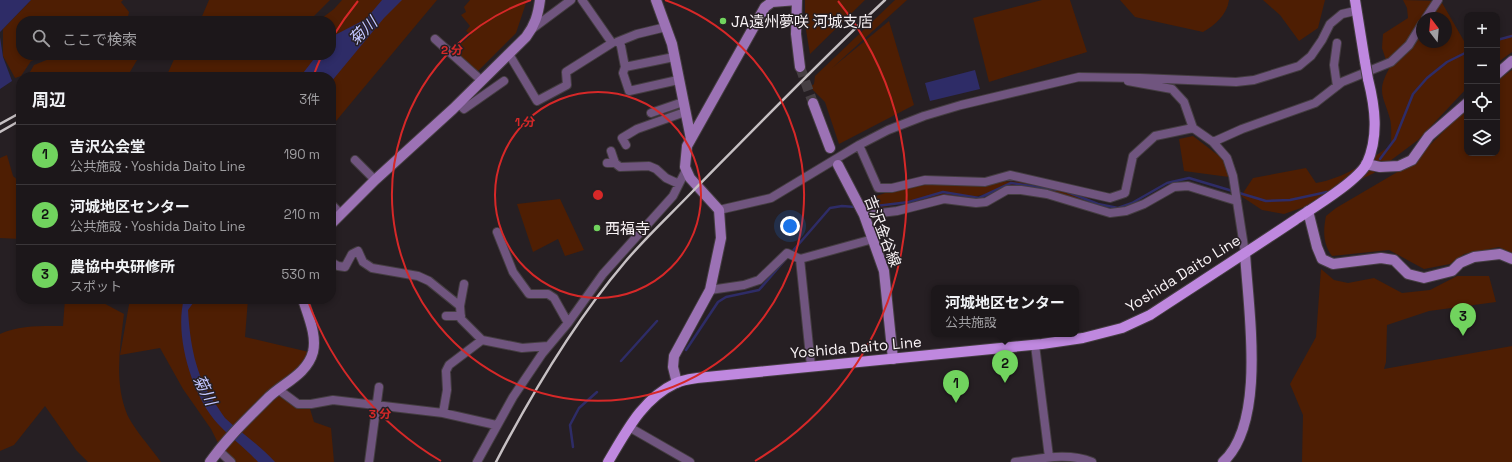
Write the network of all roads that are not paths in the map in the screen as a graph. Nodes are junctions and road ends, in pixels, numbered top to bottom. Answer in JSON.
{"nodes":[{"id":1,"x":540,"y":0,"type":"edge"},
{"id":2,"x":571,"y":0,"type":"edge"},
{"id":3,"x":582,"y":0,"type":"edge"},
{"id":4,"x":656,"y":0,"type":"edge"},
{"id":5,"x":797,"y":0,"type":"edge"},
{"id":6,"x":1354,"y":0,"type":"edge"},
{"id":7,"x":1438,"y":0,"type":"edge"},
{"id":8,"x":1355,"y":11,"type":"junction"},
{"id":9,"x":1430,"y":12,"type":"edge"},
{"id":10,"x":666,"y":27,"type":"junction"},
{"id":11,"x":532,"y":29,"type":"junction"},
{"id":12,"x":1416,"y":34,"type":"edge"},
{"id":13,"x":435,"y":39,"type":"dead end"},
{"id":14,"x":620,"y":40,"type":"junction"},
{"id":15,"x":1337,"y":43,"type":"dead end"},
{"id":16,"x":612,"y":44,"type":"junction"},
{"id":17,"x":509,"y":54,"type":"junction"},
{"id":18,"x":674,"y":56,"type":"junction"},
{"id":19,"x":1512,"y":61,"type":"edge"},
{"id":20,"x":625,"y":67,"type":"junction"},
{"id":21,"x":800,"y":68,"type":"tunnel mouth"},
{"id":22,"x":1500,"y":71,"type":"edge"},
{"id":23,"x":1118,"y":77,"type":"junction"},
{"id":24,"x":678,"y":80,"type":"junction"},
{"id":25,"x":482,"y":81,"type":"junction"},
{"id":26,"x":504,"y":81,"type":"dead end"},
{"id":27,"x":1337,"y":86,"type":"junction"},
{"id":28,"x":683,"y":102,"type":"junction"},
{"id":29,"x":813,"y":103,"type":"tunnel mouth"},
{"id":30,"x":459,"y":104,"type":"junction"},
{"id":31,"x":1464,"y":106,"type":"edge"},
{"id":32,"x":685,"y":112,"type":"junction"},
{"id":33,"x":651,"y":113,"type":"dead end"},
{"id":34,"x":1193,"y":128,"type":"junction"},
{"id":35,"x":691,"y":139,"type":"junction"},
{"id":36,"x":1213,"y":142,"type":"junction"},
{"id":37,"x":626,"y":145,"type":"dead end"},
{"id":38,"x":859,"y":145,"type":"junction"},
{"id":39,"x":830,"y":148,"type":"dead end"},
{"id":40,"x":611,"y":151,"type":"dead end"},
{"id":41,"x":355,"y":160,"type":"dead end"},
{"id":42,"x":1366,"y":164,"type":"junction"},
{"id":43,"x":838,"y":165,"type":"dead end"},
{"id":44,"x":686,"y":170,"type":"junction"},
{"id":45,"x":375,"y":180,"type":"junction"},
{"id":46,"x":679,"y":184,"type":"junction"},
{"id":47,"x":1236,"y":199,"type":"junction"},
{"id":48,"x":336,"y":209,"type":"edge"},
{"id":49,"x":719,"y":210,"type":"junction"},
{"id":50,"x":1308,"y":211,"type":"junction"},
{"id":51,"x":341,"y":214,"type":"junction"},
{"id":52,"x":864,"y":215,"type":"junction"},
{"id":53,"x":336,"y":219,"type":"edge"},
{"id":54,"x":497,"y":232,"type":"dead end"},
{"id":55,"x":873,"y":239,"type":"junction"},
{"id":56,"x":1245,"y":253,"type":"junction"},
{"id":57,"x":798,"y":258,"type":"junction"},
{"id":58,"x":1512,"y":259,"type":"edge"},
{"id":59,"x":336,"y":265,"type":"edge"},
{"id":60,"x":464,"y":284,"type":"dead end"},
{"id":61,"x":710,"y":290,"type":"junction"},
{"id":62,"x":304,"y":304,"type":"edge"},
{"id":63,"x":460,"y":306,"type":"junction"},
{"id":64,"x":446,"y":316,"type":"dead end"},
{"id":65,"x":461,"y":316,"type":"junction"},
{"id":66,"x":568,"y":323,"type":"junction"},
{"id":67,"x":482,"y":340,"type":"junction"},
{"id":68,"x":1034,"y":345,"type":"junction"},
{"id":69,"x":548,"y":346,"type":"junction"},
{"id":70,"x":893,"y":359,"type":"junction"},
{"id":71,"x":811,"y":366,"type":"junction"},
{"id":72,"x":677,"y":383,"type":"junction"},
{"id":73,"x":379,"y":387,"type":"dead end"},
{"id":74,"x":279,"y":390,"type":"junction"},
{"id":75,"x":376,"y":406,"type":"junction"},
{"id":76,"x":443,"y":413,"type":"junction"},
{"id":77,"x":496,"y":425,"type":"junction"},
{"id":78,"x":629,"y":427,"type":"junction"},
{"id":79,"x":219,"y":448,"type":"junction"},
{"id":80,"x":1049,"y":457,"type":"junction"},
{"id":81,"x":210,"y":462,"type":"edge"},
{"id":82,"x":231,"y":462,"type":"edge"},
{"id":83,"x":369,"y":462,"type":"edge"},
{"id":84,"x":477,"y":462,"type":"edge"},
{"id":85,"x":608,"y":462,"type":"edge"},
{"id":86,"x":690,"y":462,"type":"edge"},
{"id":87,"x":1015,"y":462,"type":"edge"},
{"id":88,"x":1092,"y":462,"type":"edge"},
{"id":89,"x":1223,"y":462,"type":"edge"}],
"edges":[{"from":1,"to":11,"type":"street"},
{"from":2,"to":11,"type":"street"},
{"from":3,"to":16,"type":"street"},
{"from":4,"to":10,"type":"street"},
{"from":5,"to":21,"type":"street"},
{"from":5,"to":35,"type":"street"},
{"from":6,"to":8,"type":"main road"},
{"from":7,"to":9,"type":"street"},
{"from":8,"to":23,"type":"street"},
{"from":8,"to":42,"type":"main road","name":"Yoshida Daito Line","bridge":true},
{"from":10,"to":14,"type":"street"},
{"from":10,"to":18,"type":"street"},
{"from":11,"to":17,"type":"street"},
{"from":12,"to":27,"type":"street"},
{"from":13,"to":25,"type":"street"},
{"from":14,"to":16,"type":"street"},
{"from":14,"to":20,"type":"street"},
{"from":15,"to":27,"type":"street"},
{"from":16,"to":17,"type":"street"},
{"from":17,"to":25,"type":"street"},
{"from":18,"to":20,"type":"street"},
{"from":18,"to":24,"type":"street"},
{"from":19,"to":22,"type":"street"},
{"from":20,"to":24,"type":"street"},
{"from":23,"to":34,"type":"street"},
{"from":23,"to":38,"type":"street"},
{"from":24,"to":28,"type":"street"},
{"from":25,"to":30,"type":"street"},
{"from":26,"to":30,"type":"street"},
{"from":27,"to":36,"type":"street"},
{"from":28,"to":32,"type":"street"},
{"from":28,"to":33,"type":"street"},
{"from":29,"to":39,"type":"street"},
{"from":30,"to":45,"type":"street"},
{"from":31,"to":42,"type":"street"},
{"from":32,"to":35,"type":"street"},
{"from":32,"to":37,"type":"street"},
{"from":34,"to":36,"type":"street"},
{"from":34,"to":38,"type":"street"},
{"from":35,"to":44,"type":"street"},
{"from":36,"to":47,"type":"street"},
{"from":38,"to":49,"type":"street"},
{"from":40,"to":46,"type":"street"},
{"from":41,"to":45,"type":"street"},
{"from":42,"to":50,"type":"main road","name":"Yoshida Daito Line"},
{"from":43,"to":52,"type":"street","name":"吉沢金谷線"},
{"from":44,"to":46,"type":"street"},
{"from":44,"to":49,"type":"street"},
{"from":45,"to":51,"type":"street"},
{"from":46,"to":66,"type":"street"},
{"from":47,"to":52,"type":"street"},
{"from":47,"to":56,"type":"street"},
{"from":48,"to":51,"type":"street"},
{"from":49,"to":61,"type":"street"},
{"from":50,"to":56,"type":"main road","name":"Yoshida Daito Line"},
{"from":50,"to":58,"type":"street"},
{"from":51,"to":53,"type":"street"},
{"from":52,"to":55,"type":"street","name":"吉沢金谷線"},
{"from":54,"to":66,"type":"street"},
{"from":55,"to":57,"type":"street"},
{"from":55,"to":70,"type":"street","name":"吉沢金谷線"},
{"from":56,"to":68,"type":"main road","name":"Yoshida Daito Line"},
{"from":56,"to":89,"type":"street"},
{"from":57,"to":61,"type":"street"},
{"from":57,"to":71,"type":"street"},
{"from":59,"to":63,"type":"street"},
{"from":60,"to":63,"type":"street"},
{"from":61,"to":72,"type":"street"},
{"from":62,"to":74,"type":"street"},
{"from":63,"to":65,"type":"street"},
{"from":64,"to":65,"type":"street"},
{"from":65,"to":67,"type":"street"},
{"from":66,"to":69,"type":"street"},
{"from":67,"to":69,"type":"street"},
{"from":67,"to":76,"type":"street"},
{"from":68,"to":70,"type":"main road","name":"Yoshida Daito Line"},
{"from":68,"to":80,"type":"street"},
{"from":69,"to":77,"type":"street"},
{"from":70,"to":71,"type":"main road","name":"Yoshida Daito Line"},
{"from":71,"to":72,"type":"main road","name":"Yoshida Daito Line"},
{"from":72,"to":78,"type":"main road","name":"Yoshida Daito Line"},
{"from":73,"to":75,"type":"street"},
{"from":74,"to":75,"type":"street"},
{"from":74,"to":79,"type":"street"},
{"from":75,"to":76,"type":"street"},
{"from":75,"to":83,"type":"street"},
{"from":76,"to":77,"type":"street"},
{"from":77,"to":84,"type":"street"},
{"from":78,"to":85,"type":"main road","name":"Yoshida Daito Line"},
{"from":78,"to":86,"type":"street"},
{"from":79,"to":81,"type":"street"},
{"from":79,"to":82,"type":"street"},
{"from":80,"to":87,"type":"street"},
{"from":80,"to":88,"type":"street"}]}
